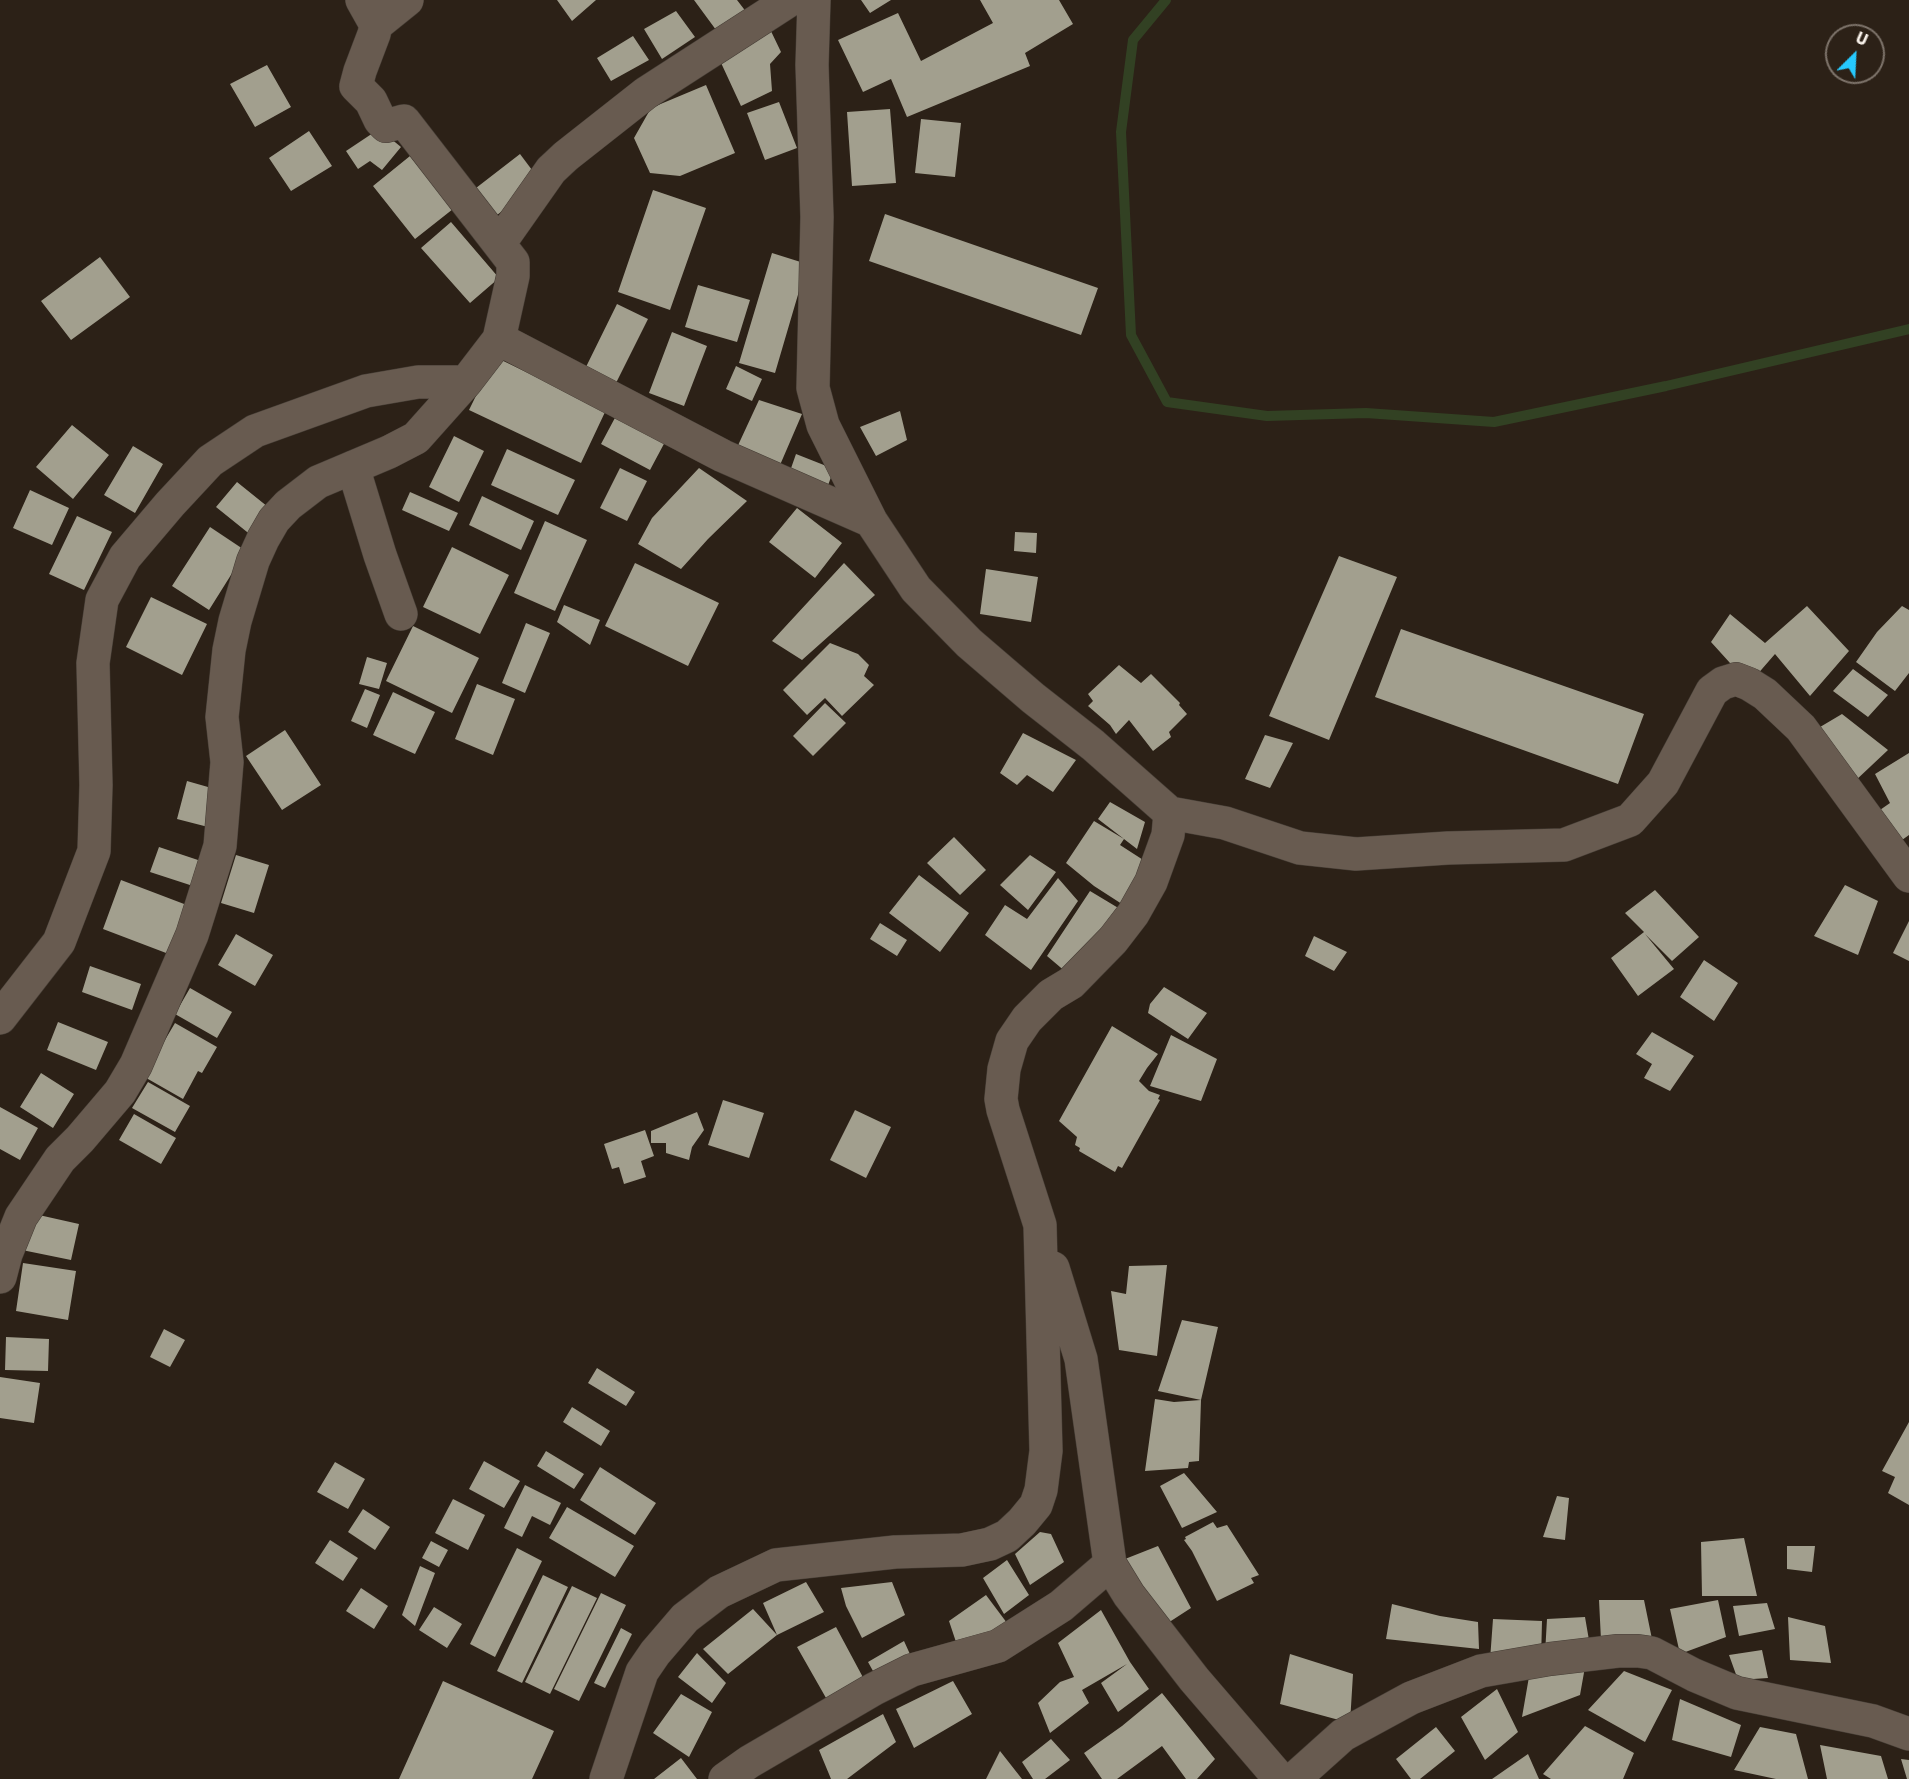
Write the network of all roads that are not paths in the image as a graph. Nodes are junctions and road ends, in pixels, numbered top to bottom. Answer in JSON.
{"nodes":[{"id":1,"x":407,"y":0,"type":"edge"},
{"id":2,"x":790,"y":0,"type":"edge"},
{"id":3,"x":814,"y":0,"type":"edge"},
{"id":4,"x":369,"y":13,"type":"edge"},
{"id":5,"x":500,"y":244,"type":"junction"},
{"id":6,"x":499,"y":339,"type":"junction"},
{"id":7,"x":466,"y":382,"type":"junction"},
{"id":8,"x":353,"y":467,"type":"junction"},
{"id":9,"x":871,"y":521,"type":"junction"},
{"id":10,"x":401,"y":614,"type":"dead end"},
{"id":11,"x":1170,"y":813,"type":"junction"},
{"id":12,"x":1909,"y":876,"type":"edge"},
{"id":13,"x":0,"y":1018,"type":"edge"},
{"id":14,"x":1040,"y":1225,"type":"junction"},
{"id":15,"x":0,"y":1277,"type":"edge"},
{"id":16,"x":1110,"y":1564,"type":"junction"},
{"id":17,"x":1909,"y":1734,"type":"edge"},
{"id":18,"x":606,"y":1779,"type":"edge"},
{"id":19,"x":725,"y":1779,"type":"edge"},
{"id":20,"x":1280,"y":1779,"type":"edge"},
{"id":21,"x":1294,"y":1779,"type":"edge"}],
"edges":[{"from":1,"to":4,"type":"street"},
{"from":2,"to":5,"type":"street"},
{"from":3,"to":9,"type":"street"},
{"from":4,"to":5,"type":"street"},
{"from":5,"to":6,"type":"street"},
{"from":6,"to":7,"type":"street"},
{"from":6,"to":9,"type":"street"},
{"from":7,"to":8,"type":"street"},
{"from":7,"to":13,"type":"street"},
{"from":8,"to":10,"type":"street"},
{"from":8,"to":15,"type":"street"},
{"from":9,"to":11,"type":"street"},
{"from":11,"to":12,"type":"street"},
{"from":11,"to":14,"type":"street"},
{"from":14,"to":16,"type":"street"},
{"from":14,"to":18,"type":"street"},
{"from":16,"to":19,"type":"street"},
{"from":16,"to":20,"type":"street"},
{"from":17,"to":21,"type":"street"}]}
